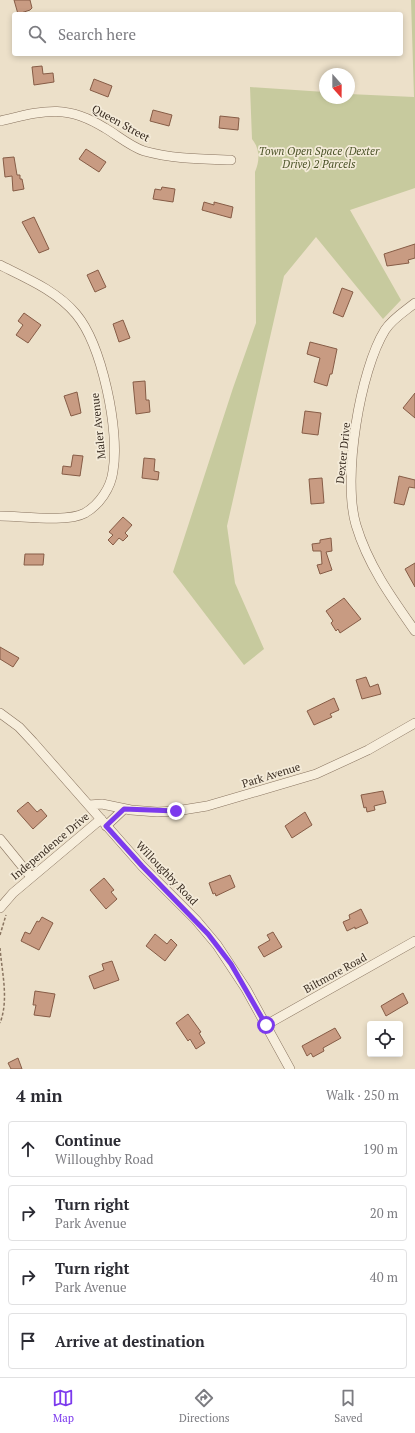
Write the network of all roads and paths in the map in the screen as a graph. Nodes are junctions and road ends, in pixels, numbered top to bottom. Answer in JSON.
{"nodes":[{"id":1,"x":0,"y":121,"type":"edge"},
{"id":2,"x":231,"y":160,"type":"dead end"},
{"id":3,"x":0,"y":265,"type":"edge"},
{"id":4,"x":415,"y":303,"type":"edge"},
{"id":5,"x":0,"y":516,"type":"edge"},
{"id":6,"x":415,"y":631,"type":"edge"},
{"id":7,"x":0,"y":713,"type":"edge"},
{"id":8,"x":415,"y":724,"type":"edge"},
{"id":9,"x":89,"y":805,"type":"junction"},
{"id":10,"x":124,"y":809,"type":"junction"},
{"id":11,"x":104,"y":823,"type":"junction"},
{"id":12,"x":0,"y":839,"type":"edge"},
{"id":13,"x":31,"y":877,"type":"junction"},
{"id":14,"x":0,"y":908,"type":"edge"},
{"id":15,"x":415,"y":941,"type":"edge"},
{"id":16,"x":0,"y":948,"type":"edge"},
{"id":17,"x":0,"y":1023,"type":"edge"},
{"id":18,"x":266,"y":1025,"type":"junction"},
{"id":19,"x":290,"y":1069,"type":"edge"}],
"edges":[{"from":1,"to":2,"type":"street","name":"Queen Street"},
{"from":3,"to":5,"type":"street","name":"Maler Avenue"},
{"from":4,"to":6,"type":"street","name":"Dexter Drive"},
{"from":7,"to":9,"type":"street","name":"Willoughby Road"},
{"from":8,"to":10,"type":"street","name":"Park Avenue"},
{"from":9,"to":10,"type":"street","name":"Park Avenue"},
{"from":9,"to":11,"type":"street","name":"Willoughby Road"},
{"from":10,"to":11,"type":"street"},
{"from":11,"to":13,"type":"street","name":"Independence Drive"},
{"from":11,"to":18,"type":"street","name":"Willoughby Road"},
{"from":12,"to":13,"type":"street"},
{"from":13,"to":14,"type":"street","name":"Independence Drive"},
{"from":15,"to":18,"type":"street","name":"Biltmore Road"},
{"from":16,"to":17,"type":"path"},
{"from":18,"to":19,"type":"street","name":"Willoughby Road"}]}
